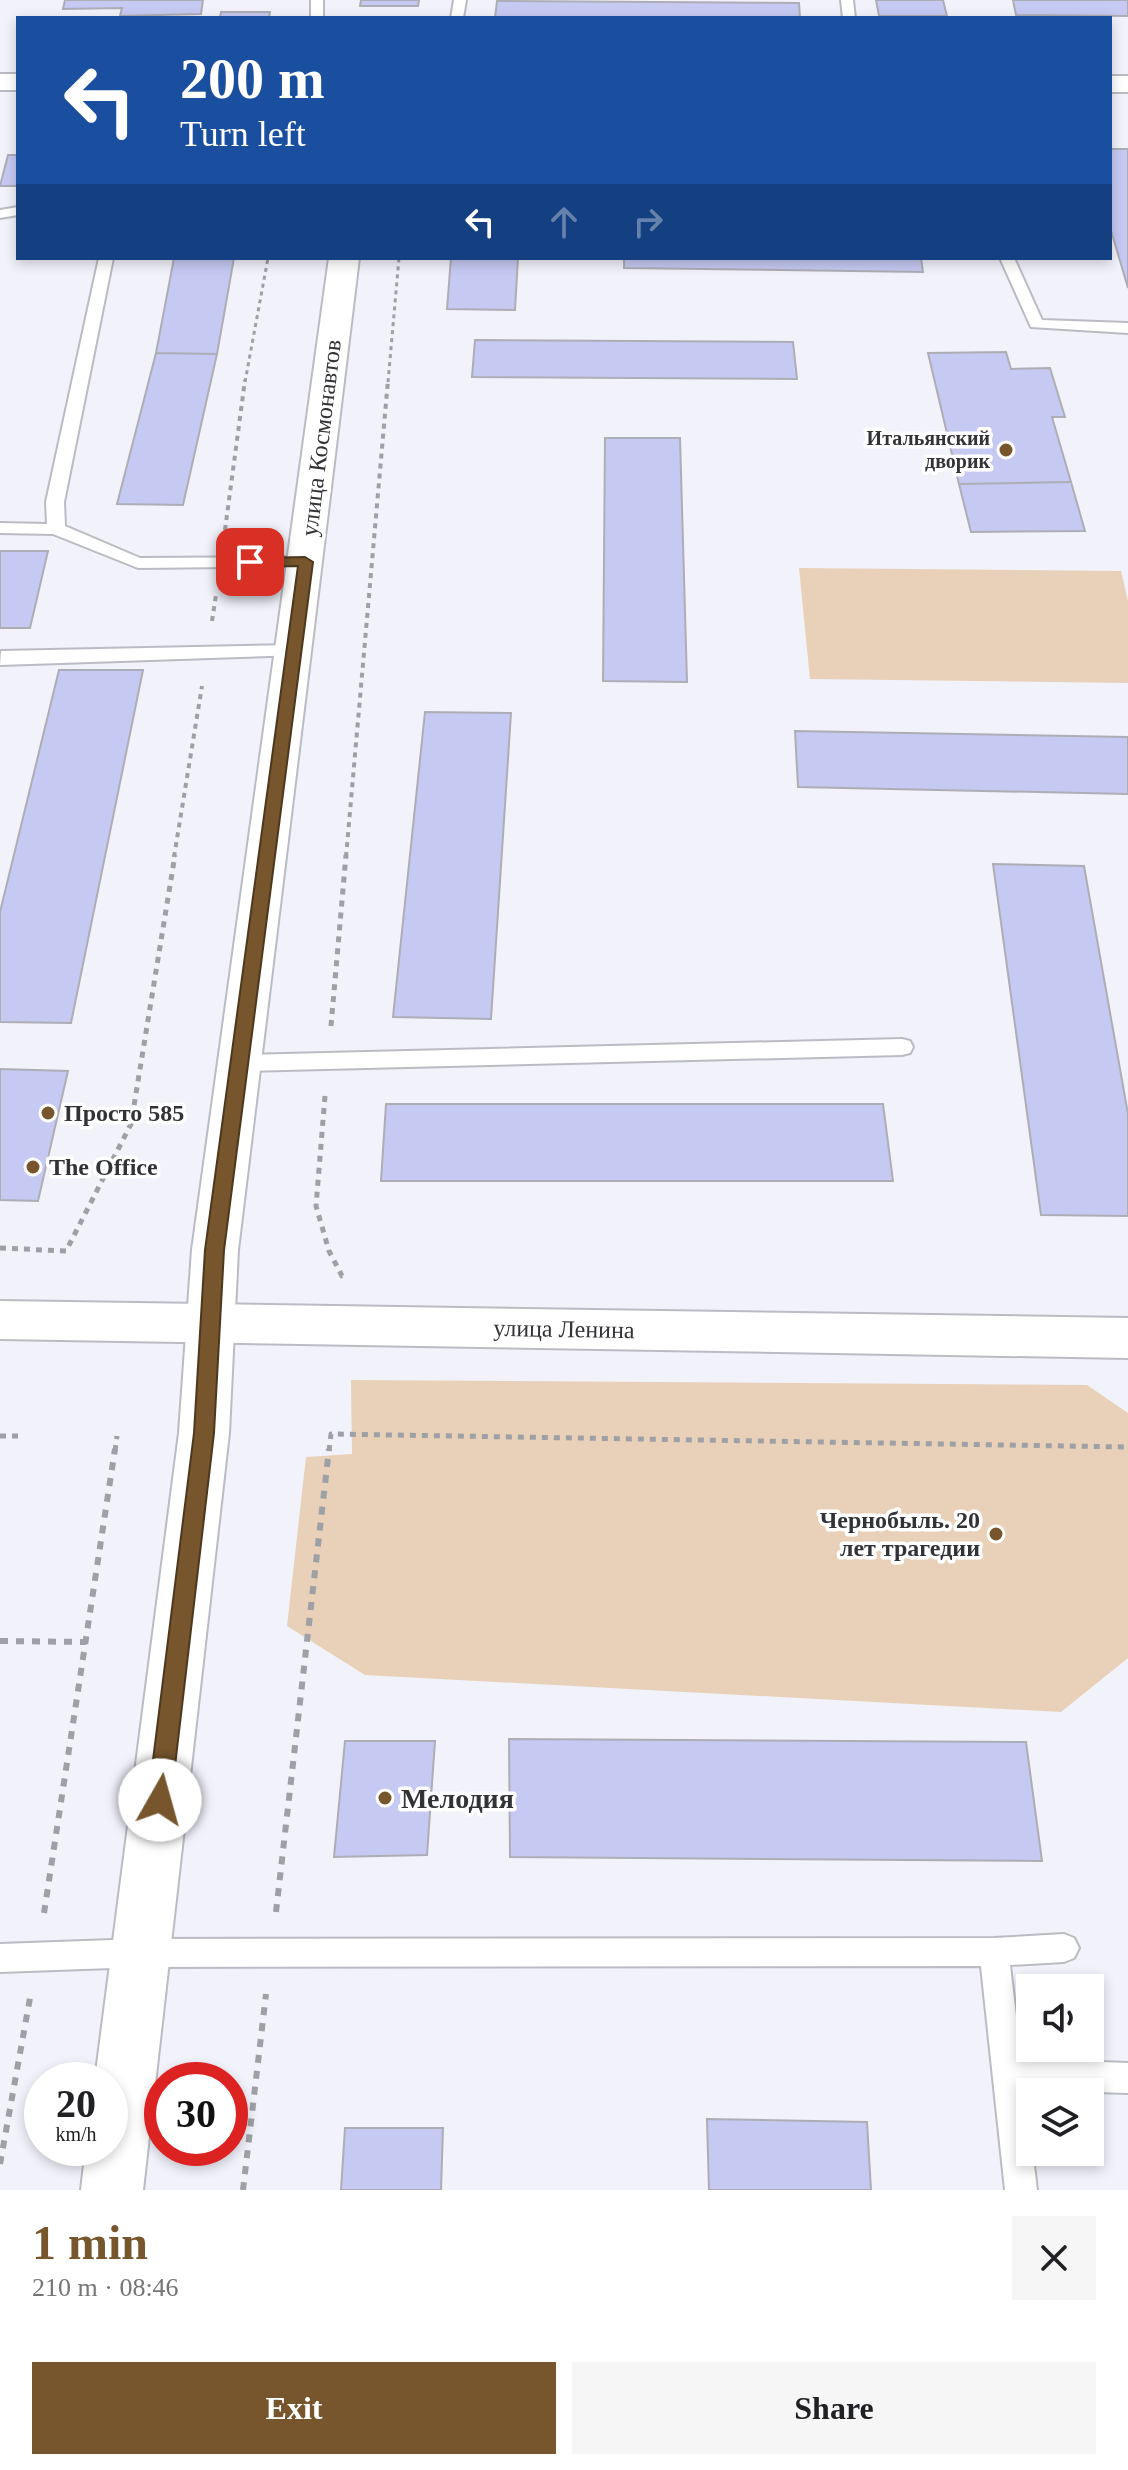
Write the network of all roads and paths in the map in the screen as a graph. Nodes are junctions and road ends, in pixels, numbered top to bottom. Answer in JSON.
{"nodes":[{"id":1,"x":106,"y":260,"type":"edge"},
{"id":2,"x":268,"y":260,"type":"edge"},
{"id":3,"x":344,"y":260,"type":"edge"},
{"id":4,"x":399,"y":260,"type":"edge"},
{"id":5,"x":1008,"y":260,"type":"edge"},
{"id":6,"x":1128,"y":328,"type":"edge"},
{"id":7,"x":0,"y":528,"type":"edge"},
{"id":8,"x":56,"y":529,"type":"junction"},
{"id":9,"x":222,"y":562,"type":"junction"},
{"id":10,"x":305,"y":562,"type":"junction"},
{"id":11,"x":294,"y":651,"type":"junction"},
{"id":12,"x":207,"y":653,"type":"junction"},
{"id":13,"x":0,"y":659,"type":"edge"},
{"id":14,"x":902,"y":1047,"type":"dead end"},
{"id":15,"x":328,"y":1061,"type":"junction"},
{"id":16,"x":240,"y":1063,"type":"junction"},
{"id":17,"x":0,"y":1248,"type":"edge"},
{"id":18,"x":342,"y":1276,"type":"dead end"},
{"id":19,"x":0,"y":1320,"type":"edge"},
{"id":20,"x":209,"y":1325,"type":"junction"},
{"id":21,"x":1128,"y":1338,"type":"edge"},
{"id":22,"x":0,"y":1436,"type":"edge"},
{"id":23,"x":22,"y":1436,"type":"dead end"},
{"id":24,"x":117,"y":1436,"type":"dead end"},
{"id":25,"x":1128,"y":1447,"type":"edge"},
{"id":26,"x":0,"y":1641,"type":"edge"},
{"id":27,"x":86,"y":1642,"type":"junction"},
{"id":28,"x":1064,"y":1948,"type":"dead end"},
{"id":29,"x":994,"y":1952,"type":"junction"},
{"id":30,"x":141,"y":1953,"type":"junction"},
{"id":31,"x":271,"y":1953,"type":"junction"},
{"id":32,"x":37,"y":1957,"type":"junction"},
{"id":33,"x":0,"y":1958,"type":"edge"},
{"id":34,"x":1007,"y":2074,"type":"junction"},
{"id":35,"x":1128,"y":2078,"type":"edge"},
{"id":36,"x":0,"y":2164,"type":"edge"},
{"id":37,"x":112,"y":2190,"type":"edge"},
{"id":38,"x":243,"y":2190,"type":"edge"},
{"id":39,"x":1021,"y":2190,"type":"edge"}],
"edges":[{"from":1,"to":8,"type":"lane"},
{"from":2,"to":9,"type":"path"},
{"from":3,"to":10,"type":"street","name":"улица Космонавтов"},
{"from":4,"to":15,"type":"path"},
{"from":5,"to":6,"type":"lane"},
{"from":7,"to":8,"type":"lane"},
{"from":8,"to":9,"type":"lane"},
{"from":9,"to":10,"type":"lane"},
{"from":9,"to":12,"type":"path"},
{"from":10,"to":11,"type":"street","name":"улица Космонавтов"},
{"from":11,"to":12,"type":"lane"},
{"from":11,"to":16,"type":"street","name":"улица Космонавтов"},
{"from":12,"to":13,"type":"lane"},
{"from":12,"to":17,"type":"path"},
{"from":14,"to":15,"type":"lane"},
{"from":15,"to":16,"type":"lane"},
{"from":15,"to":18,"type":"path"},
{"from":16,"to":20,"type":"street","name":"улица Космонавтов"},
{"from":19,"to":20,"type":"street","name":"улица Ленина"},
{"from":20,"to":21,"type":"street","name":"улица Ленина"},
{"from":20,"to":30,"type":"street","name":"улица Космонавтов"},
{"from":22,"to":23,"type":"path"},
{"from":24,"to":27,"type":"path"},
{"from":25,"to":31,"type":"path"},
{"from":26,"to":27,"type":"path"},
{"from":27,"to":32,"type":"path"},
{"from":28,"to":29,"type":"lane"},
{"from":29,"to":31,"type":"lane"},
{"from":29,"to":34,"type":"lane"},
{"from":30,"to":31,"type":"lane"},
{"from":30,"to":32,"type":"lane"},
{"from":30,"to":37,"type":"street","name":"улица Космонавтов"},
{"from":31,"to":38,"type":"path"},
{"from":32,"to":33,"type":"lane"},
{"from":32,"to":36,"type":"path"},
{"from":34,"to":35,"type":"lane"},
{"from":34,"to":39,"type":"lane"}]}
